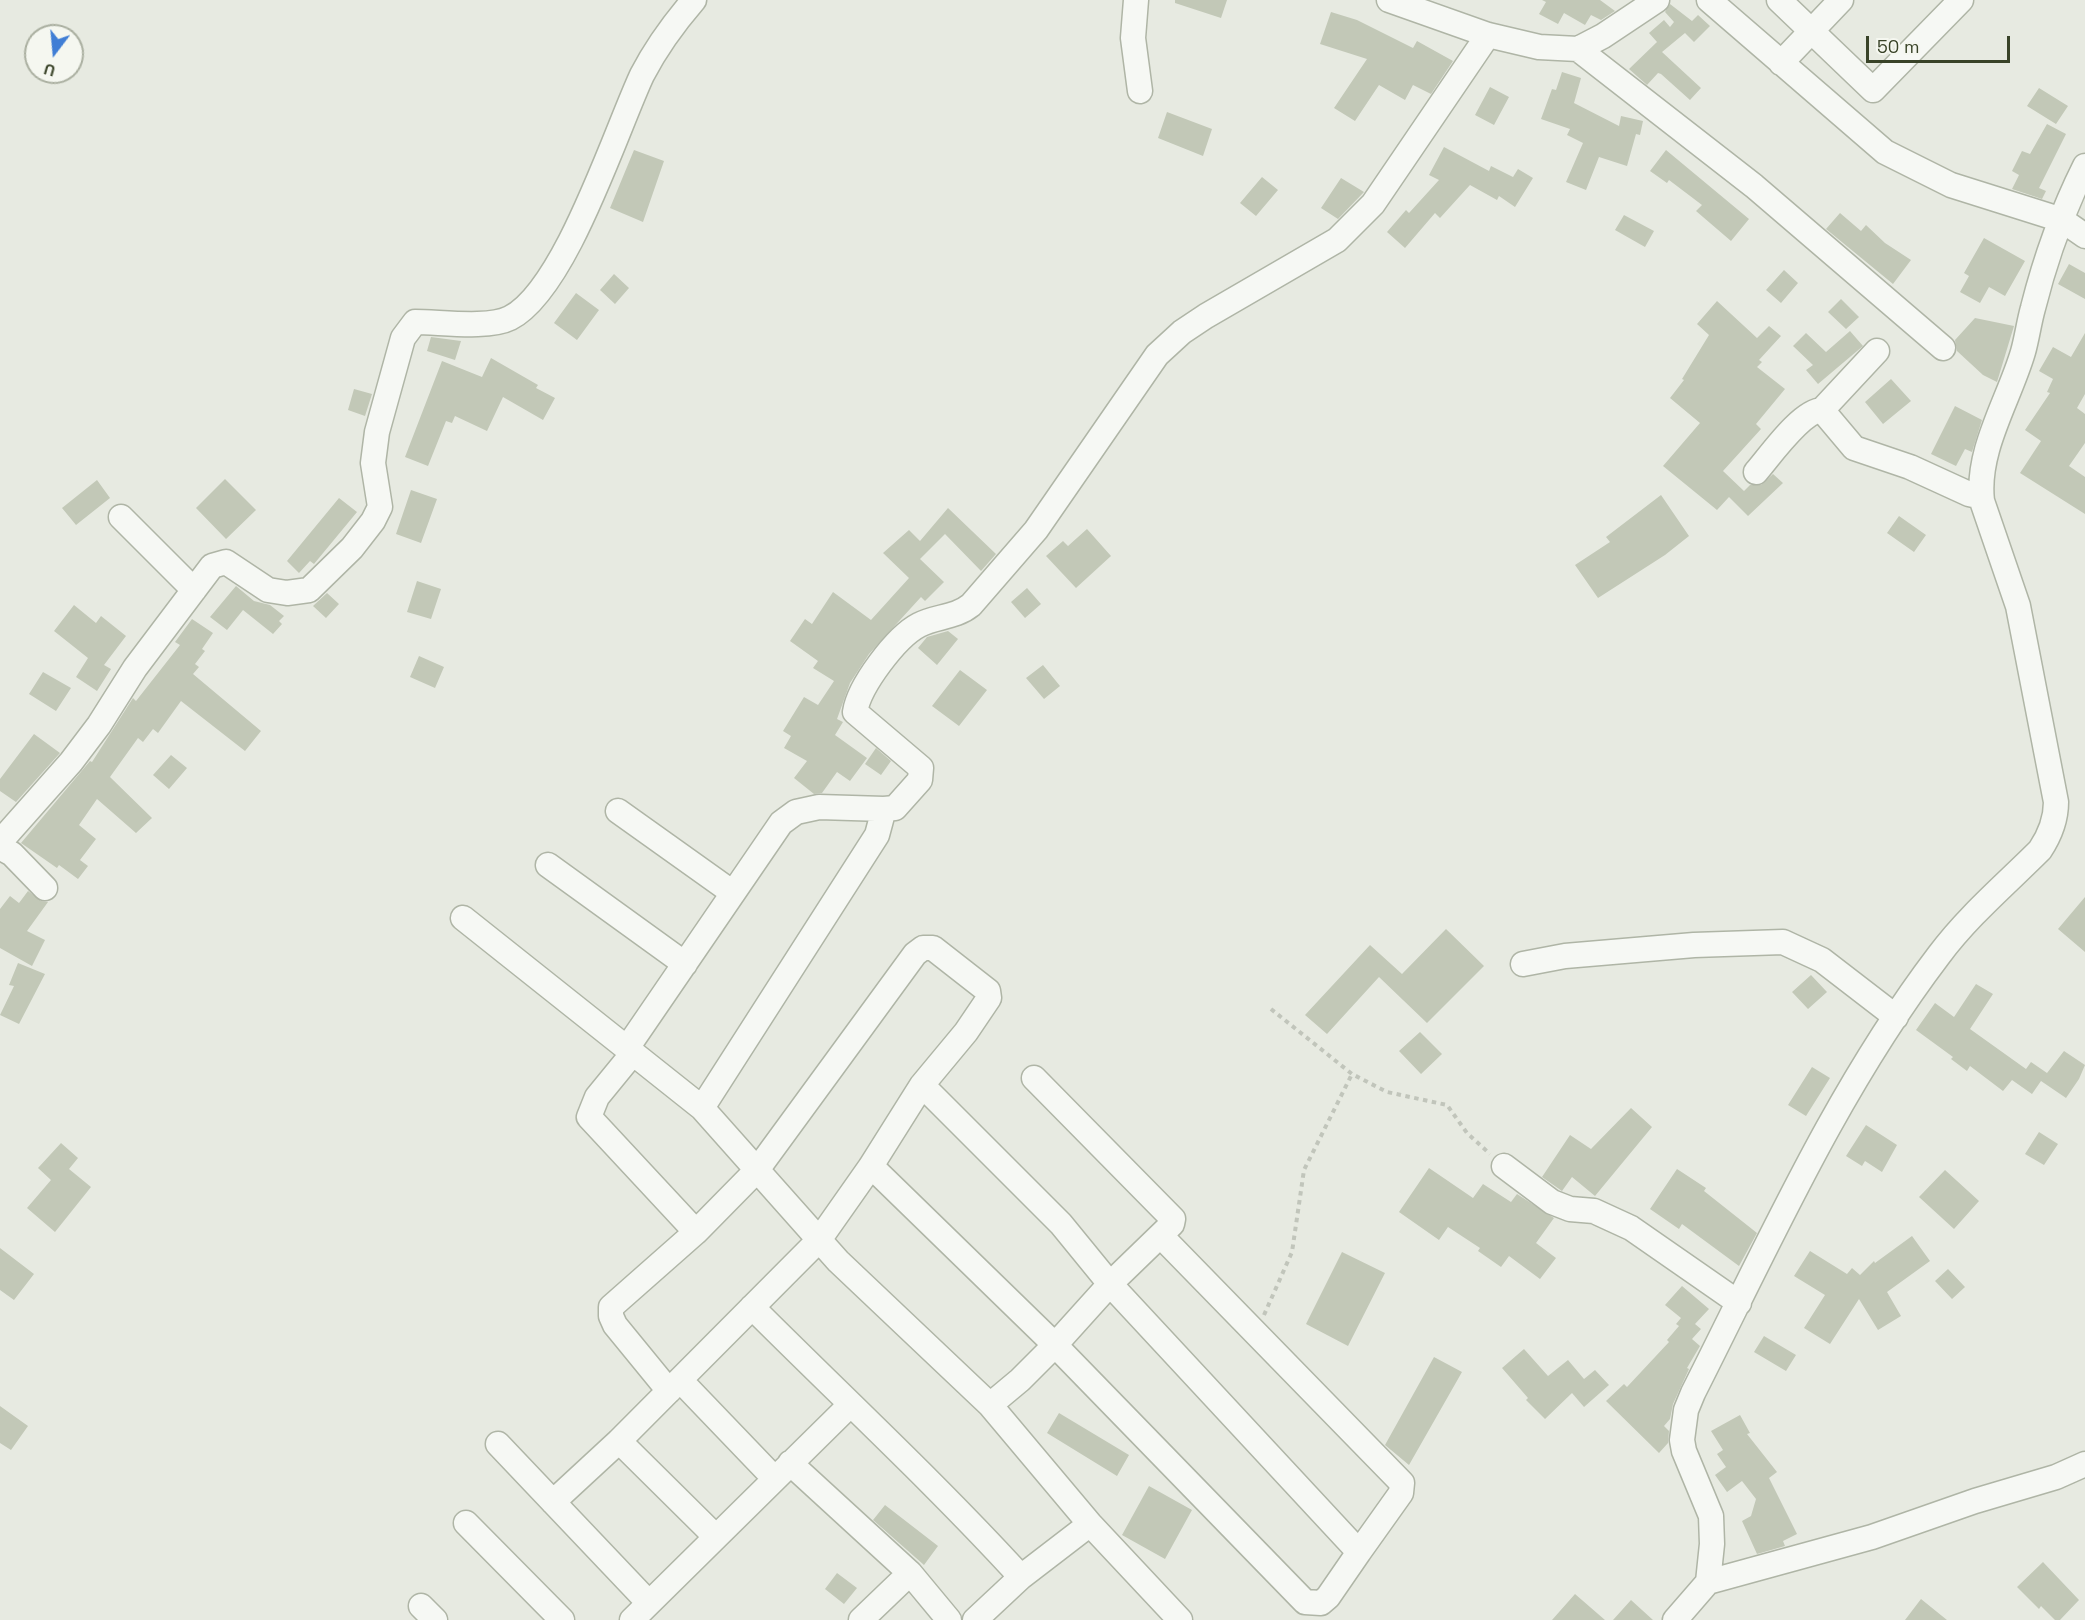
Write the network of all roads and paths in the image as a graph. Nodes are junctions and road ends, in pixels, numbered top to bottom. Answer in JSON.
{"nodes":[{"id":1,"x":694,"y":0,"type":"edge"},
{"id":2,"x":1136,"y":0,"type":"edge"},
{"id":3,"x":1389,"y":0,"type":"edge"},
{"id":4,"x":1657,"y":0,"type":"edge"},
{"id":5,"x":1709,"y":0,"type":"edge"},
{"id":6,"x":1779,"y":0,"type":"edge"},
{"id":7,"x":1841,"y":0,"type":"edge"},
{"id":8,"x":1960,"y":0,"type":"edge"},
{"id":9,"x":1811,"y":31,"type":"junction"},
{"id":10,"x":1488,"y":35,"type":"junction"},
{"id":11,"x":1578,"y":49,"type":"junction"},
{"id":12,"x":1781,"y":63,"type":"junction"},
{"id":13,"x":1140,"y":91,"type":"dead end"},
{"id":14,"x":2085,"y":166,"type":"edge"},
{"id":15,"x":2061,"y":220,"type":"junction"},
{"id":16,"x":2085,"y":236,"type":"edge"},
{"id":17,"x":1943,"y":348,"type":"dead end"},
{"id":18,"x":1877,"y":351,"type":"dead end"},
{"id":19,"x":1822,"y":410,"type":"junction"},
{"id":20,"x":1756,"y":472,"type":"dead end"},
{"id":21,"x":1981,"y":493,"type":"junction"},
{"id":22,"x":121,"y":517,"type":"dead end"},
{"id":23,"x":194,"y":590,"type":"junction"},
{"id":24,"x":884,"y":809,"type":"junction"},
{"id":25,"x":618,"y":811,"type":"dead end"},
{"id":26,"x":0,"y":844,"type":"edge"},
{"id":27,"x":548,"y":865,"type":"dead end"},
{"id":28,"x":45,"y":888,"type":"dead end"},
{"id":29,"x":734,"y":893,"type":"junction"},
{"id":30,"x":463,"y":918,"type":"dead end"},
{"id":31,"x":685,"y":964,"type":"junction"},
{"id":32,"x":1523,"y":964,"type":"dead end"},
{"id":33,"x":1271,"y":1009,"type":"dead end"},
{"id":34,"x":1896,"y":1017,"type":"junction"},
{"id":35,"x":630,"y":1051,"type":"junction"},
{"id":36,"x":1352,"y":1074,"type":"junction"},
{"id":37,"x":1034,"y":1078,"type":"dead end"},
{"id":38,"x":922,"y":1085,"type":"junction"},
{"id":39,"x":702,"y":1108,"type":"junction"},
{"id":40,"x":871,"y":1166,"type":"junction"},
{"id":41,"x":1504,"y":1166,"type":"joint"},
{"id":42,"x":757,"y":1170,"type":"junction"},
{"id":43,"x":696,"y":1232,"type":"junction"},
{"id":44,"x":1161,"y":1236,"type":"junction"},
{"id":45,"x":819,"y":1240,"type":"junction"},
{"id":46,"x":1110,"y":1284,"type":"junction"},
{"id":47,"x":1739,"y":1303,"type":"junction"},
{"id":48,"x":752,"y":1307,"type":"junction"},
{"id":49,"x":1252,"y":1328,"type":"junction"},
{"id":50,"x":1055,"y":1345,"type":"junction"},
{"id":51,"x":674,"y":1385,"type":"junction"},
{"id":52,"x":850,"y":1405,"type":"junction"},
{"id":53,"x":990,"y":1405,"type":"junction"},
{"id":54,"x":619,"y":1441,"type":"junction"},
{"id":55,"x":498,"y":1444,"type":"dead end"},
{"id":56,"x":2085,"y":1464,"type":"edge"},
{"id":57,"x":782,"y":1470,"type":"junction"},
{"id":58,"x":553,"y":1502,"type":"junction"},
{"id":59,"x":466,"y":1523,"type":"dead end"},
{"id":60,"x":1090,"y":1524,"type":"junction"},
{"id":61,"x":716,"y":1537,"type":"junction"},
{"id":62,"x":1359,"y":1552,"type":"junction"},
{"id":63,"x":910,"y":1573,"type":"junction"},
{"id":64,"x":1021,"y":1577,"type":"junction"},
{"id":65,"x":1708,"y":1582,"type":"junction"},
{"id":66,"x":649,"y":1603,"type":"junction"},
{"id":67,"x":1687,"y":1618,"type":"edge"},
{"id":68,"x":562,"y":1620,"type":"edge"},
{"id":69,"x":632,"y":1620,"type":"edge"},
{"id":70,"x":861,"y":1620,"type":"edge"},
{"id":71,"x":949,"y":1620,"type":"edge"},
{"id":72,"x":975,"y":1620,"type":"edge"},
{"id":73,"x":1180,"y":1620,"type":"edge"}],
"edges":[{"from":1,"to":23,"type":"street"},
{"from":2,"to":13,"type":"street"},
{"from":3,"to":10,"type":"street"},
{"from":4,"to":11,"type":"street"},
{"from":5,"to":12,"type":"street"},
{"from":6,"to":9,"type":"street"},
{"from":7,"to":9,"type":"street"},
{"from":8,"to":9,"type":"street"},
{"from":9,"to":12,"type":"street"},
{"from":10,"to":11,"type":"street"},
{"from":10,"to":24,"type":"street"},
{"from":11,"to":17,"type":"street"},
{"from":12,"to":15,"type":"street"},
{"from":14,"to":15,"type":"street"},
{"from":15,"to":16,"type":"street"},
{"from":15,"to":21,"type":"street"},
{"from":18,"to":19,"type":"street"},
{"from":19,"to":20,"type":"street"},
{"from":19,"to":21,"type":"street"},
{"from":21,"to":34,"type":"street"},
{"from":22,"to":23,"type":"street"},
{"from":23,"to":26,"type":"street"},
{"from":24,"to":29,"type":"street"},
{"from":24,"to":39,"type":"street"},
{"from":25,"to":29,"type":"street"},
{"from":26,"to":28,"type":"street"},
{"from":27,"to":31,"type":"street"},
{"from":29,"to":31,"type":"street"},
{"from":30,"to":35,"type":"street"},
{"from":31,"to":35,"type":"street"},
{"from":32,"to":34,"type":"street"},
{"from":33,"to":36,"type":"path"},
{"from":34,"to":47,"type":"street"},
{"from":35,"to":39,"type":"street"},
{"from":35,"to":43,"type":"street"},
{"from":36,"to":41,"type":"path"},
{"from":36,"to":49,"type":"path"},
{"from":37,"to":44,"type":"street"},
{"from":38,"to":40,"type":"street"},
{"from":38,"to":42,"type":"street"},
{"from":38,"to":46,"type":"street"},
{"from":39,"to":42,"type":"street"},
{"from":40,"to":45,"type":"street"},
{"from":40,"to":50,"type":"street"},
{"from":41,"to":47,"type":"street"},
{"from":42,"to":43,"type":"street"},
{"from":42,"to":45,"type":"street"},
{"from":43,"to":51,"type":"street"},
{"from":44,"to":46,"type":"street"},
{"from":44,"to":49,"type":"street"},
{"from":45,"to":48,"type":"street"},
{"from":45,"to":53,"type":"street"},
{"from":46,"to":50,"type":"street"},
{"from":46,"to":62,"type":"street"},
{"from":47,"to":65,"type":"street"},
{"from":48,"to":51,"type":"street"},
{"from":48,"to":52,"type":"street"},
{"from":49,"to":62,"type":"street"},
{"from":50,"to":53,"type":"street"},
{"from":50,"to":62,"type":"street"},
{"from":51,"to":54,"type":"street"},
{"from":51,"to":57,"type":"street"},
{"from":52,"to":57,"type":"street"},
{"from":52,"to":64,"type":"street"},
{"from":53,"to":60,"type":"street"},
{"from":54,"to":58,"type":"street"},
{"from":54,"to":61,"type":"street"},
{"from":55,"to":58,"type":"street"},
{"from":56,"to":65,"type":"street"},
{"from":57,"to":61,"type":"street"},
{"from":57,"to":63,"type":"street"},
{"from":58,"to":66,"type":"street"},
{"from":59,"to":68,"type":"street"},
{"from":60,"to":64,"type":"street"},
{"from":60,"to":73,"type":"street"},
{"from":61,"to":66,"type":"street"},
{"from":63,"to":70,"type":"street"},
{"from":63,"to":71,"type":"street"},
{"from":64,"to":72,"type":"street"},
{"from":65,"to":67,"type":"street"},
{"from":66,"to":69,"type":"street"}]}
